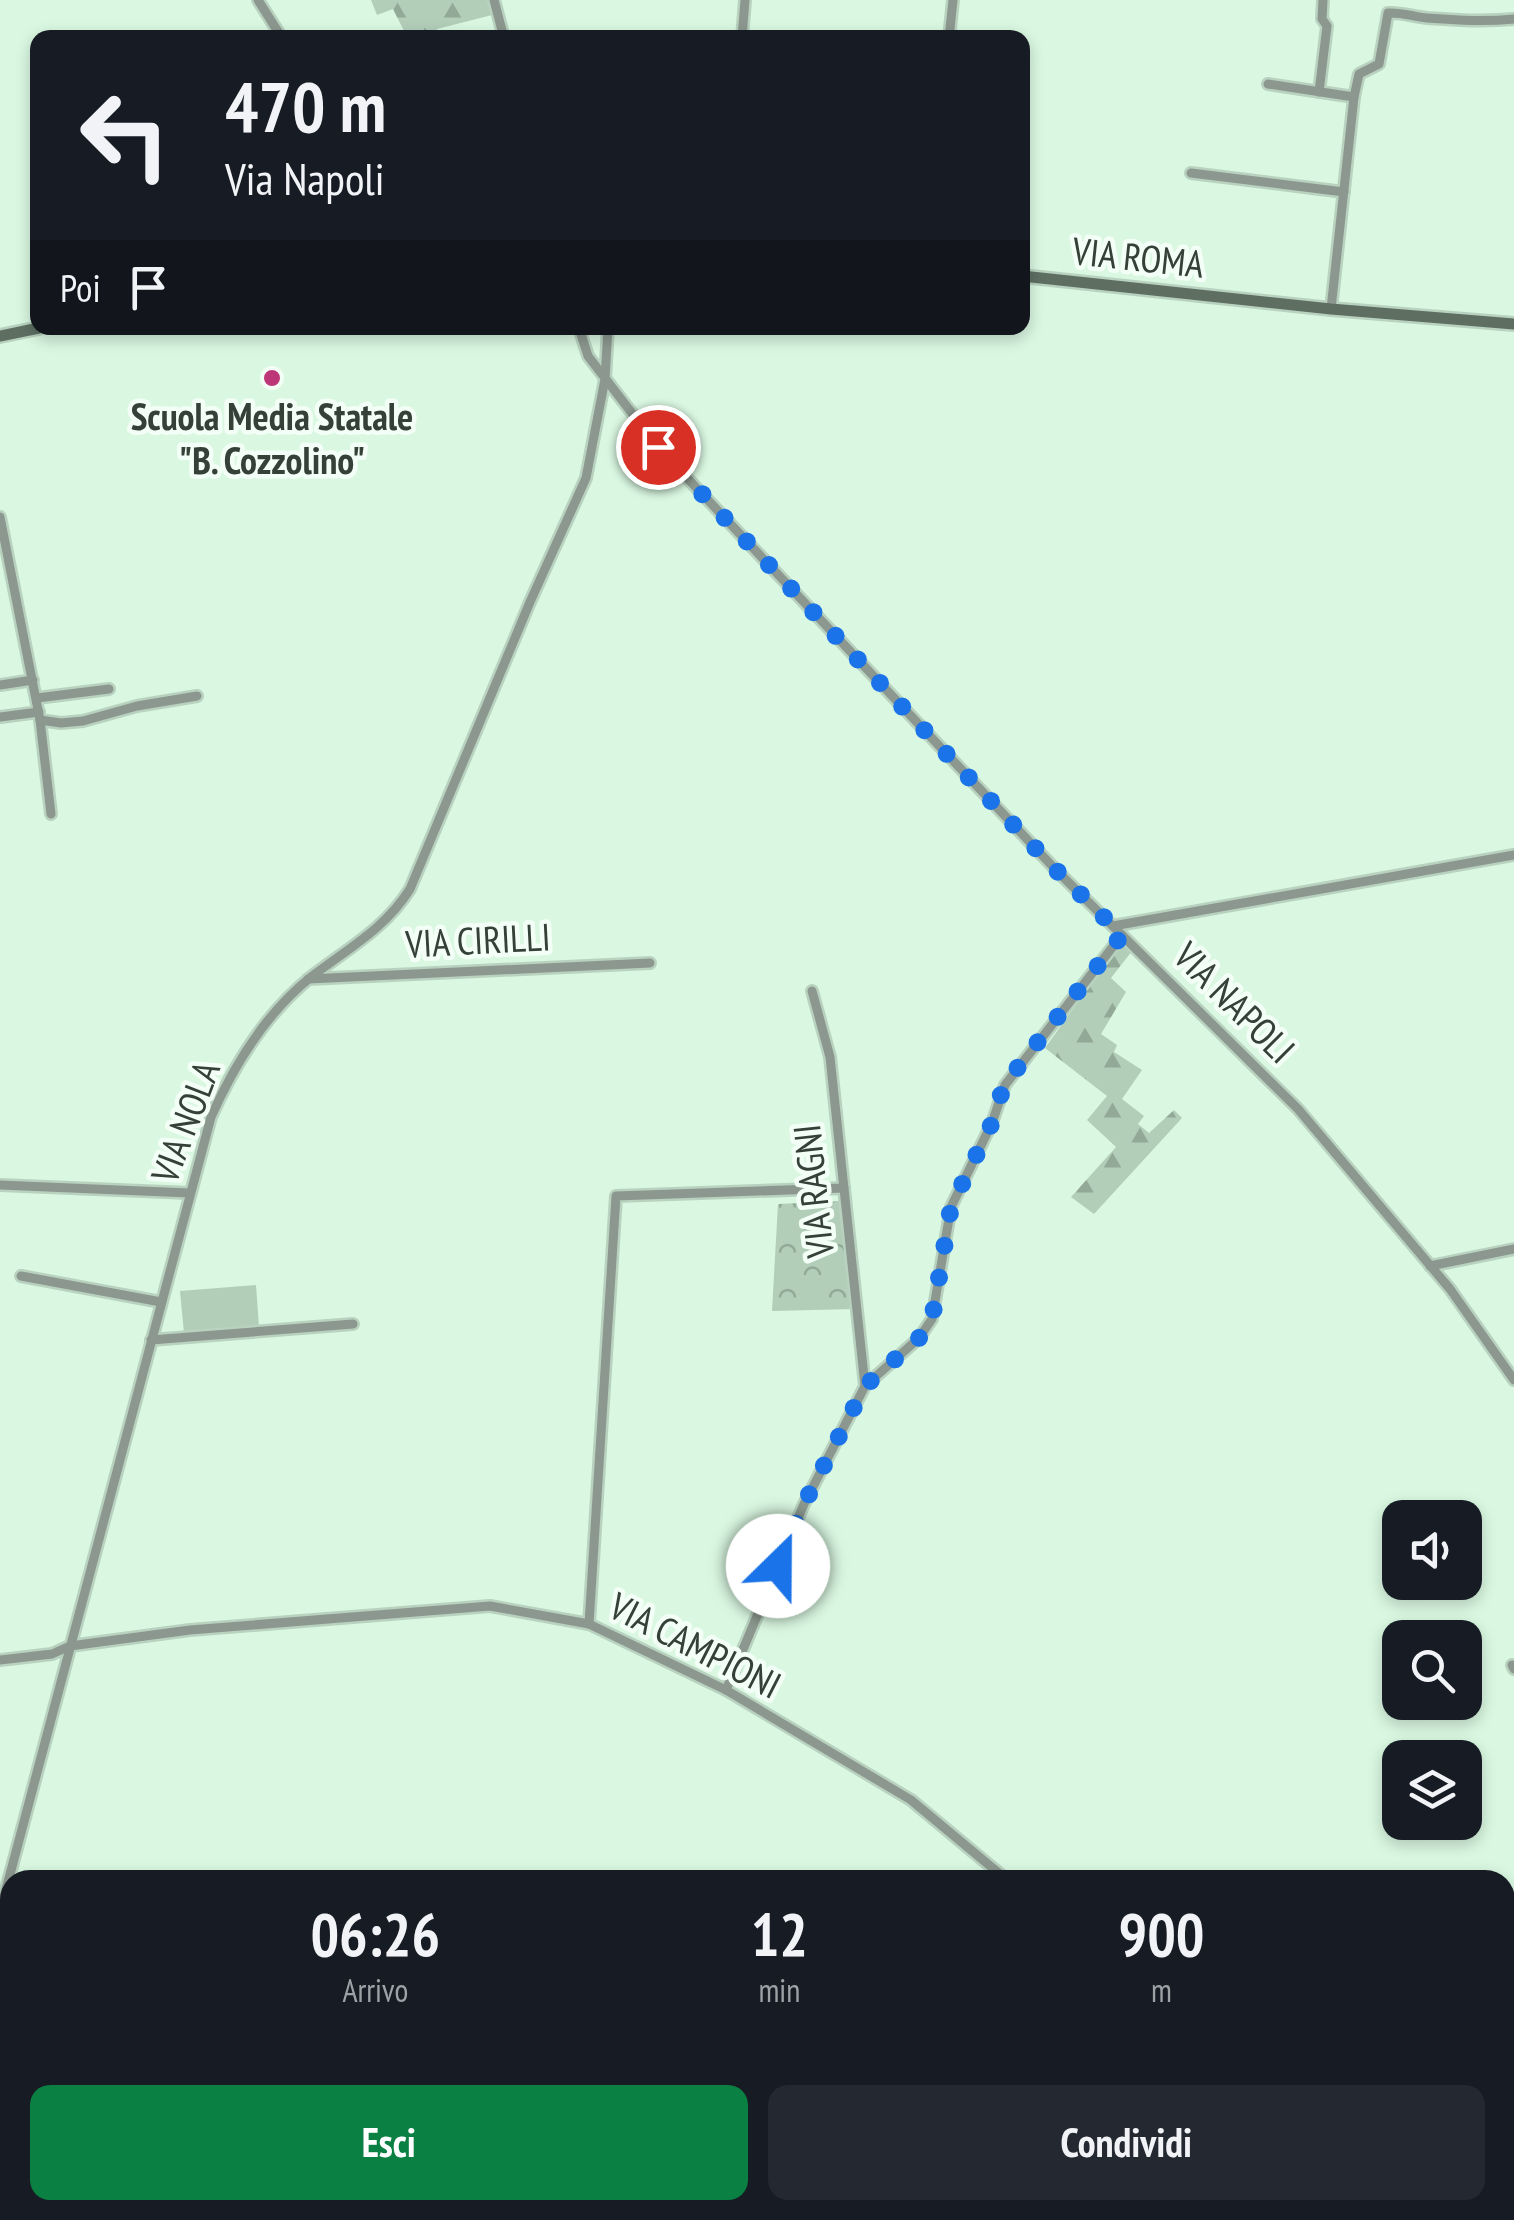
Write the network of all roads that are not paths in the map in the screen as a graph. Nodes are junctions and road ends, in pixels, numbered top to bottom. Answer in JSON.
{"nodes":[{"id":1,"x":258,"y":0,"type":"edge"},
{"id":2,"x":494,"y":0,"type":"edge"},
{"id":3,"x":745,"y":0,"type":"edge"},
{"id":4,"x":953,"y":0,"type":"edge"},
{"id":5,"x":1322,"y":0,"type":"edge"},
{"id":6,"x":1514,"y":18,"type":"edge"},
{"id":7,"x":277,"y":30,"type":"edge"},
{"id":8,"x":502,"y":30,"type":"edge"},
{"id":9,"x":743,"y":30,"type":"edge"},
{"id":10,"x":950,"y":30,"type":"edge"},
{"id":11,"x":1268,"y":84,"type":"dead end"},
{"id":12,"x":1319,"y":92,"type":"junction"},
{"id":13,"x":1354,"y":98,"type":"junction"},
{"id":14,"x":1191,"y":173,"type":"dead end"},
{"id":15,"x":1344,"y":192,"type":"junction"},
{"id":16,"x":1030,"y":277,"type":"edge"},
{"id":17,"x":1331,"y":309,"type":"junction"},
{"id":18,"x":1514,"y":324,"type":"edge"},
{"id":19,"x":30,"y":330,"type":"edge"},
{"id":20,"x":581,"y":335,"type":"edge"},
{"id":21,"x":608,"y":335,"type":"edge"},
{"id":22,"x":0,"y":336,"type":"edge"},
{"id":23,"x":605,"y":379,"type":"junction"},
{"id":24,"x":0,"y":516,"type":"edge"},
{"id":25,"x":33,"y":680,"type":"junction"},
{"id":26,"x":0,"y":685,"type":"edge"},
{"id":27,"x":110,"y":689,"type":"dead end"},
{"id":28,"x":197,"y":696,"type":"dead end"},
{"id":29,"x":37,"y":698,"type":"junction"},
{"id":30,"x":40,"y":716,"type":"junction"},
{"id":31,"x":0,"y":717,"type":"edge"},
{"id":32,"x":51,"y":814,"type":"dead end"},
{"id":33,"x":1514,"y":855,"type":"edge"},
{"id":34,"x":1113,"y":926,"type":"junction"},
{"id":35,"x":1122,"y":935,"type":"junction"},
{"id":36,"x":650,"y":964,"type":"dead end"},
{"id":37,"x":308,"y":979,"type":"junction"},
{"id":38,"x":812,"y":991,"type":"dead end"},
{"id":39,"x":0,"y":1185,"type":"edge"},
{"id":40,"x":844,"y":1188,"type":"junction"},
{"id":41,"x":189,"y":1193,"type":"junction"},
{"id":42,"x":1514,"y":1249,"type":"edge"},
{"id":43,"x":1430,"y":1266,"type":"junction"},
{"id":44,"x":22,"y":1276,"type":"dead end"},
{"id":45,"x":160,"y":1302,"type":"junction"},
{"id":46,"x":353,"y":1324,"type":"dead end"},
{"id":47,"x":150,"y":1340,"type":"junction"},
{"id":48,"x":1514,"y":1380,"type":"edge"},
{"id":49,"x":865,"y":1386,"type":"junction"},
{"id":50,"x":589,"y":1624,"type":"junction"},
{"id":51,"x":70,"y":1646,"type":"junction"},
{"id":52,"x":0,"y":1660,"type":"edge"},
{"id":53,"x":726,"y":1690,"type":"junction"},
{"id":54,"x":11,"y":1870,"type":"edge"},
{"id":55,"x":995,"y":1870,"type":"edge"}],
"edges":[{"from":1,"to":7,"type":"street"},
{"from":2,"to":8,"type":"street"},
{"from":3,"to":9,"type":"street"},
{"from":4,"to":10,"type":"street"},
{"from":5,"to":12,"type":"street"},
{"from":6,"to":13,"type":"street"},
{"from":11,"to":12,"type":"street"},
{"from":12,"to":13,"type":"street"},
{"from":13,"to":15,"type":"street"},
{"from":14,"to":15,"type":"street"},
{"from":15,"to":17,"type":"street"},
{"from":16,"to":17,"type":"main road","name":"VIA ROMA"},
{"from":17,"to":18,"type":"main road","name":"VIA ROMA"},
{"from":19,"to":22,"type":"main road"},
{"from":20,"to":23,"type":"street","name":"VIA NAPOLI"},
{"from":21,"to":23,"type":"street","name":"VIA NOLA"},
{"from":23,"to":34,"type":"street","name":"VIA NAPOLI"},
{"from":23,"to":37,"type":"street","name":"VIA NOLA"},
{"from":24,"to":25,"type":"street"},
{"from":25,"to":26,"type":"street"},
{"from":25,"to":29,"type":"street"},
{"from":27,"to":29,"type":"street"},
{"from":28,"to":30,"type":"street"},
{"from":29,"to":30,"type":"street"},
{"from":30,"to":31,"type":"street"},
{"from":30,"to":32,"type":"street"},
{"from":33,"to":34,"type":"street"},
{"from":34,"to":35,"type":"street","name":"VIA NAPOLI"},
{"from":35,"to":43,"type":"street","name":"VIA NAPOLI"},
{"from":35,"to":49,"type":"street"},
{"from":36,"to":37,"type":"street","name":"VIA CIRILLI"},
{"from":37,"to":41,"type":"street","name":"VIA NOLA"},
{"from":38,"to":40,"type":"street","name":"VIA RAGNI"},
{"from":39,"to":41,"type":"street"},
{"from":40,"to":49,"type":"street","name":"VIA RAGNI"},
{"from":40,"to":50,"type":"street"},
{"from":41,"to":45,"type":"street","name":"VIA NOLA"},
{"from":42,"to":43,"type":"street"},
{"from":43,"to":48,"type":"street","name":"VIA NAPOLI"},
{"from":44,"to":45,"type":"street"},
{"from":45,"to":47,"type":"street","name":"VIA NOLA"},
{"from":46,"to":47,"type":"street"},
{"from":47,"to":51,"type":"street","name":"VIA NOLA"},
{"from":49,"to":53,"type":"street"},
{"from":50,"to":51,"type":"street","name":"VIA CAMPIONI"},
{"from":50,"to":53,"type":"street","name":"VIA CAMPIONI"},
{"from":51,"to":52,"type":"street","name":"VIA CAMPIONI"},
{"from":51,"to":54,"type":"street","name":"VIA NOLA"},
{"from":53,"to":55,"type":"street","name":"VIA CAMPIONI"}]}
